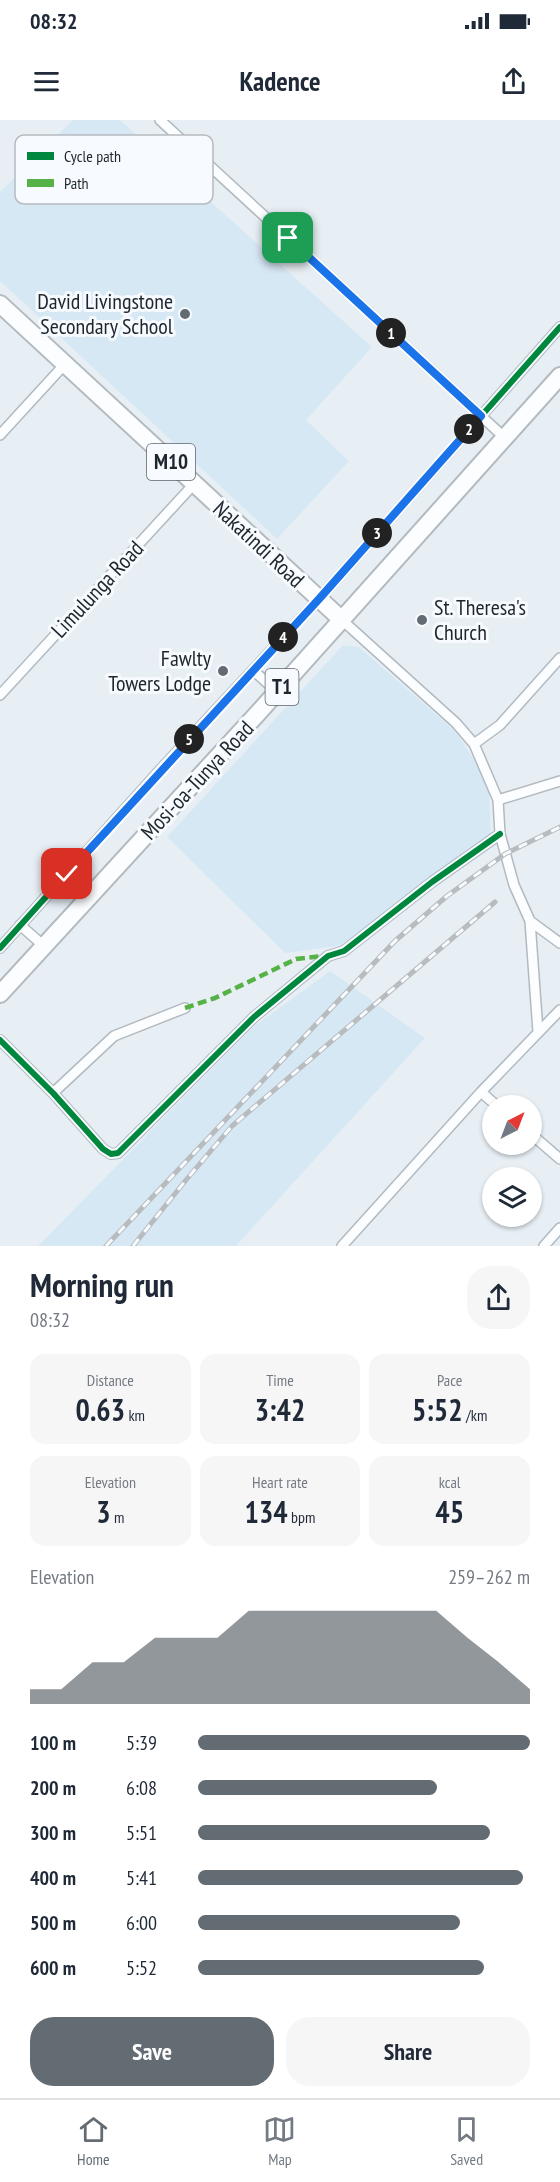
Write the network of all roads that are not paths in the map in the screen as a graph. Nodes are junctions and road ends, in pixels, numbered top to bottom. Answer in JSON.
{"nodes":[{"id":1,"x":160,"y":120,"type":"edge"},
{"id":2,"x":176,"y":135,"type":"edge"},
{"id":3,"x":213,"y":169,"type":"edge"},
{"id":4,"x":0,"y":304,"type":"edge"},
{"id":5,"x":560,"y":327,"type":"edge"},
{"id":6,"x":64,"y":364,"type":"junction"},
{"id":7,"x":560,"y":376,"type":"edge"},
{"id":8,"x":481,"y":416,"type":"junction"},
{"id":9,"x":0,"y":435,"type":"edge"},
{"id":10,"x":505,"y":438,"type":"junction"},
{"id":11,"x":194,"y":484,"type":"junction"},
{"id":12,"x":319,"y":599,"type":"junction"},
{"id":13,"x":342,"y":620,"type":"junction"},
{"id":14,"x":560,"y":658,"type":"edge"},
{"id":15,"x":253,"y":670,"type":"junction"},
{"id":16,"x":277,"y":692,"type":"junction"},
{"id":17,"x":0,"y":695,"type":"edge"},
{"id":18,"x":474,"y":744,"type":"junction"},
{"id":19,"x":560,"y":781,"type":"edge"},
{"id":20,"x":498,"y":800,"type":"junction"},
{"id":21,"x":500,"y":834,"type":"junction"},
{"id":22,"x":67,"y":874,"type":"junction"},
{"id":23,"x":91,"y":895,"type":"junction"},
{"id":24,"x":530,"y":921,"type":"junction"},
{"id":25,"x":20,"y":925,"type":"junction"},
{"id":26,"x":560,"y":943,"type":"edge"},
{"id":27,"x":44,"y":946,"type":"junction"},
{"id":28,"x":0,"y":948,"type":"edge"},
{"id":29,"x":0,"y":994,"type":"edge"},
{"id":30,"x":185,"y":1008,"type":"dead end"},
{"id":31,"x":560,"y":1010,"type":"edge"},
{"id":32,"x":538,"y":1032,"type":"junction"},
{"id":33,"x":0,"y":1040,"type":"edge"},
{"id":34,"x":481,"y":1092,"type":"junction"},
{"id":35,"x":53,"y":1093,"type":"junction"},
{"id":36,"x":484,"y":1095,"type":"edge"},
{"id":37,"x":542,"y":1143,"type":"edge"},
{"id":38,"x":560,"y":1159,"type":"edge"},
{"id":39,"x":560,"y":1228,"type":"edge"},
{"id":40,"x":342,"y":1246,"type":"edge"},
{"id":41,"x":544,"y":1246,"type":"edge"}],
"edges":[{"from":1,"to":2,"type":"street"},
{"from":3,"to":8,"type":"street"},
{"from":4,"to":6,"type":"highway","name":"Nakatindi Road","number":"M10"},
{"from":5,"to":8,"type":"street"},
{"from":6,"to":9,"type":"street"},
{"from":6,"to":11,"type":"highway","name":"Nakatindi Road","number":"M10"},
{"from":7,"to":10,"type":"highway","name":"Mosi-oa-Tunya Road","number":"T1"},
{"from":8,"to":10,"type":"street"},
{"from":8,"to":12,"type":"street"},
{"from":10,"to":13,"type":"highway","name":"Mosi-oa-Tunya Road","number":"T1"},
{"from":11,"to":12,"type":"highway","name":"Nakatindi Road","number":"M10"},
{"from":11,"to":17,"type":"street","name":"Limulunga Road"},
{"from":12,"to":13,"type":"highway","name":"Nakatindi Road","number":"M10"},
{"from":12,"to":15,"type":"street"},
{"from":13,"to":16,"type":"highway","name":"Mosi-oa-Tunya Road","number":"T1"},
{"from":13,"to":18,"type":"street","name":"Nakatindi Road"},
{"from":14,"to":18,"type":"street"},
{"from":15,"to":16,"type":"street"},
{"from":15,"to":22,"type":"street"},
{"from":16,"to":23,"type":"highway","name":"Mosi-oa-Tunya Road","number":"T1"},
{"from":18,"to":20,"type":"street","name":"Nakatindi Road"},
{"from":19,"to":20,"type":"street"},
{"from":20,"to":21,"type":"street","name":"Nakatindi Road"},
{"from":21,"to":24,"type":"street","name":"Nakatindi Road"},
{"from":21,"to":35,"type":"street"},
{"from":22,"to":23,"type":"street"},
{"from":22,"to":25,"type":"street"},
{"from":23,"to":27,"type":"highway","name":"Mosi-oa-Tunya Road","number":"T1"},
{"from":24,"to":26,"type":"street"},
{"from":24,"to":32,"type":"street"},
{"from":25,"to":27,"type":"street"},
{"from":25,"to":28,"type":"street"},
{"from":27,"to":29,"type":"highway","name":"Mosi-oa-Tunya Road","number":"T1"},
{"from":30,"to":35,"type":"street"},
{"from":31,"to":32,"type":"street"},
{"from":32,"to":34,"type":"street"},
{"from":33,"to":35,"type":"street"},
{"from":34,"to":36,"type":"street"},
{"from":34,"to":40,"type":"street"},
{"from":37,"to":38,"type":"street"},
{"from":39,"to":41,"type":"street"}]}
